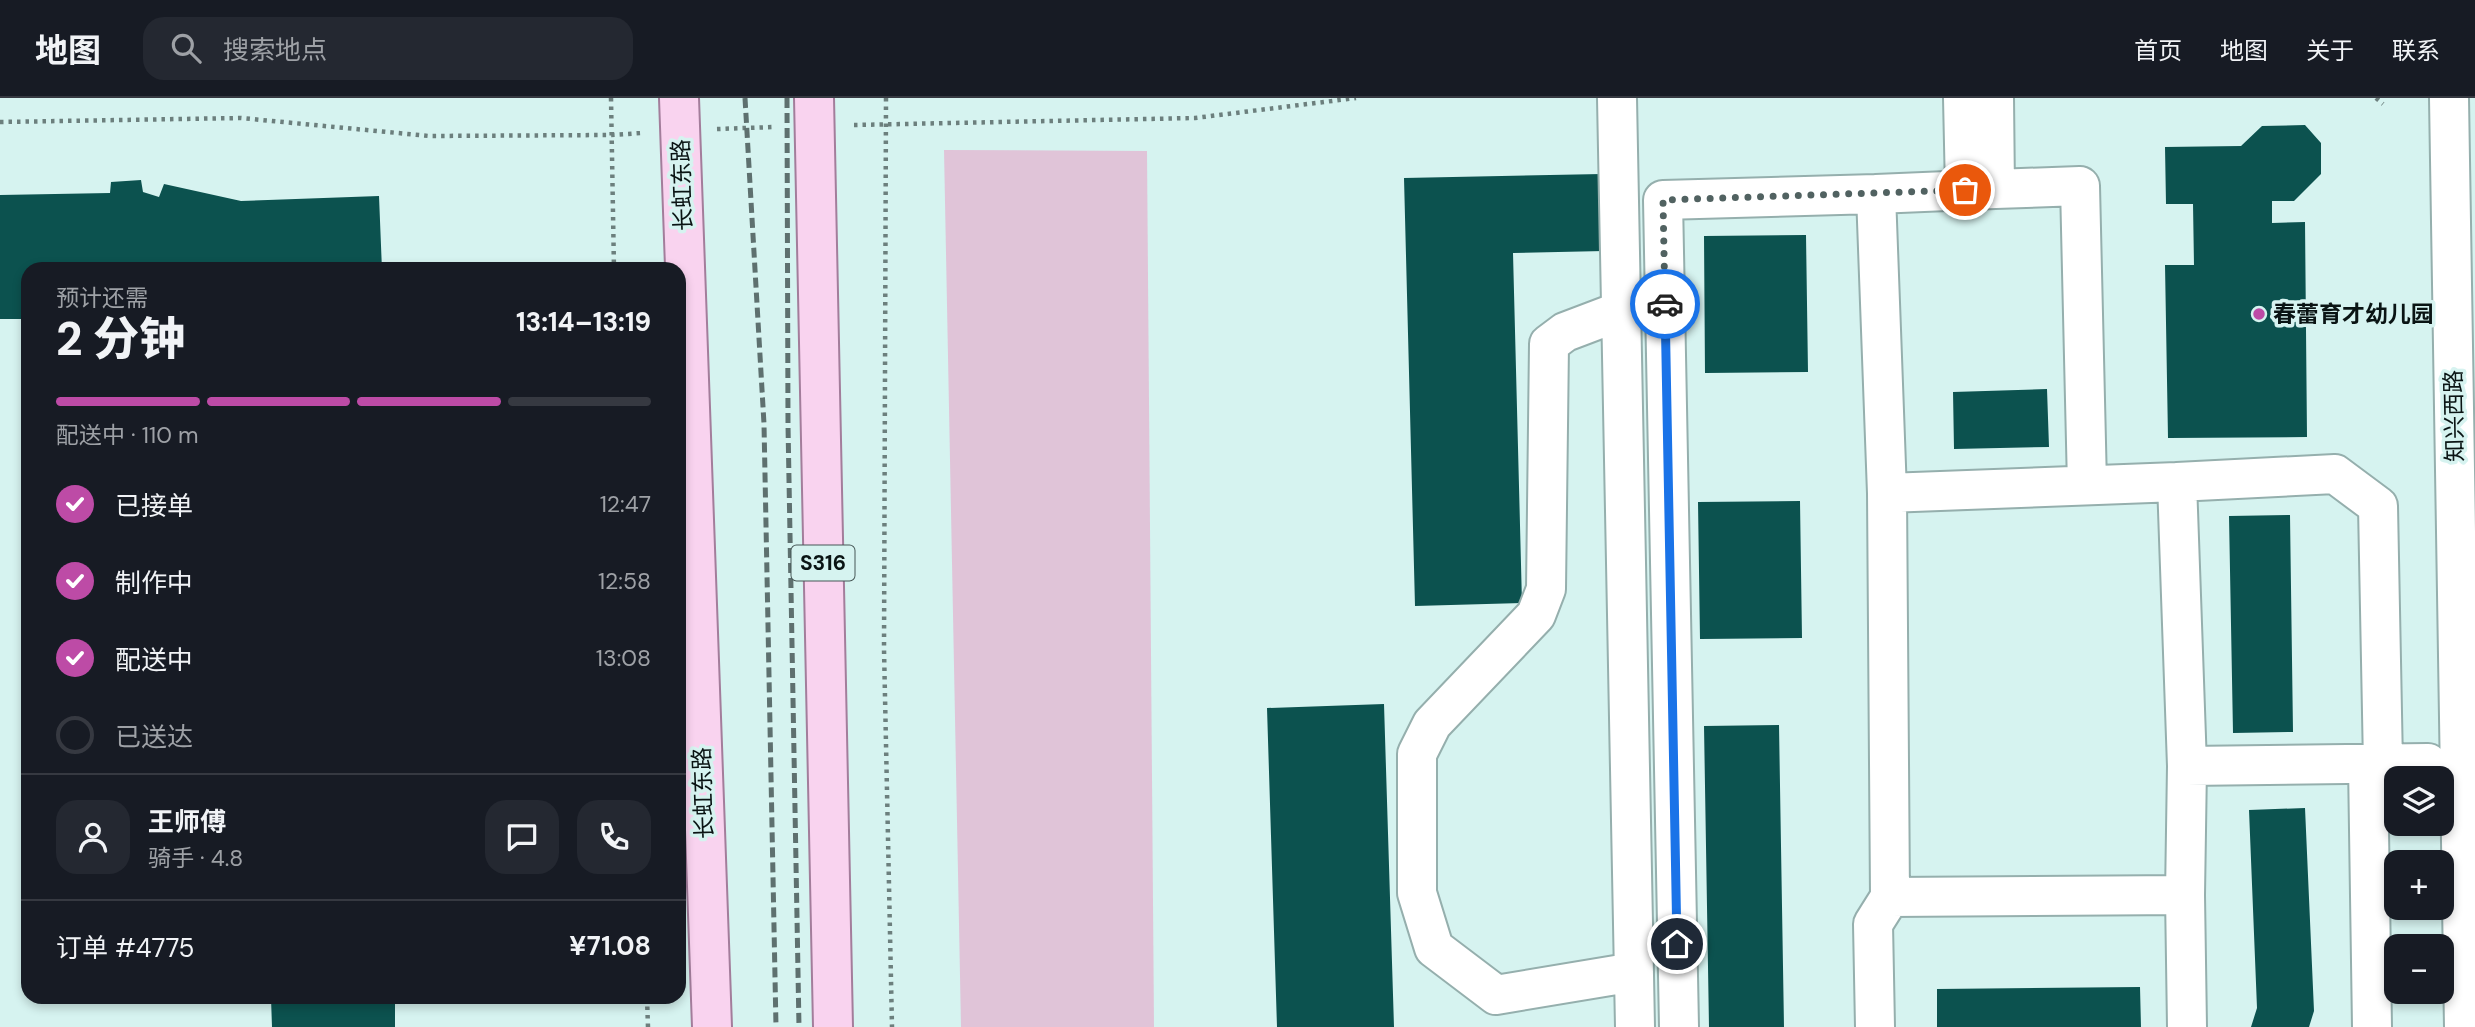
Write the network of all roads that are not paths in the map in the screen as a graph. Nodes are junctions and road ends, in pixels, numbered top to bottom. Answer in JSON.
{"nodes":[{"id":1,"x":679,"y":98,"type":"edge"},
{"id":2,"x":814,"y":98,"type":"edge"},
{"id":3,"x":1617,"y":98,"type":"edge"},
{"id":4,"x":1963,"y":98,"type":"edge"},
{"id":5,"x":1994,"y":98,"type":"edge"},
{"id":6,"x":2449,"y":98,"type":"edge"},
{"id":7,"x":1980,"y":190,"type":"junction"},
{"id":8,"x":1876,"y":194,"type":"junction"},
{"id":9,"x":685,"y":262,"type":"edge"},
{"id":10,"x":686,"y":295,"type":"edge"},
{"id":11,"x":1623,"y":310,"type":"junction"},
{"id":12,"x":2177,"y":482,"type":"junction"},
{"id":13,"x":2087,"y":485,"type":"junction"},
{"id":14,"x":1888,"y":493,"type":"junction"},
{"id":15,"x":2428,"y":763,"type":"dead end"},
{"id":16,"x":2375,"y":764,"type":"junction"},
{"id":17,"x":2187,"y":766,"type":"junction"},
{"id":18,"x":2185,"y":895,"type":"junction"},
{"id":19,"x":1890,"y":897,"type":"junction"},
{"id":20,"x":1634,"y":972,"type":"junction"},
{"id":21,"x":712,"y":1027,"type":"edge"},
{"id":22,"x":832,"y":1027,"type":"edge"},
{"id":23,"x":1635,"y":1027,"type":"edge"},
{"id":24,"x":1679,"y":1027,"type":"edge"},
{"id":25,"x":1875,"y":1027,"type":"edge"},
{"id":26,"x":2187,"y":1027,"type":"edge"},
{"id":27,"x":2372,"y":1027,"type":"edge"},
{"id":28,"x":2464,"y":1027,"type":"edge"}],
"edges":[{"from":1,"to":9,"type":"main road","name":"长虹东路"},
{"from":2,"to":22,"type":"main road","number":"S316"},
{"from":3,"to":11,"type":"street"},
{"from":4,"to":7,"type":"street"},
{"from":5,"to":7,"type":"street"},
{"from":6,"to":28,"type":"street","name":"知兴西路"},
{"from":7,"to":8,"type":"street"},
{"from":7,"to":13,"type":"street"},
{"from":8,"to":14,"type":"street"},
{"from":8,"to":24,"type":"street"},
{"from":10,"to":21,"type":"main road","name":"长虹东路"},
{"from":11,"to":20,"type":"street"},
{"from":11,"to":20,"type":"street"},
{"from":12,"to":13,"type":"street"},
{"from":12,"to":16,"type":"street"},
{"from":12,"to":17,"type":"street"},
{"from":13,"to":14,"type":"street"},
{"from":14,"to":19,"type":"street"},
{"from":15,"to":16,"type":"street"},
{"from":16,"to":17,"type":"street"},
{"from":16,"to":27,"type":"street"},
{"from":17,"to":18,"type":"street"},
{"from":18,"to":19,"type":"street"},
{"from":18,"to":26,"type":"street"},
{"from":19,"to":25,"type":"street"},
{"from":20,"to":23,"type":"street"}]}
